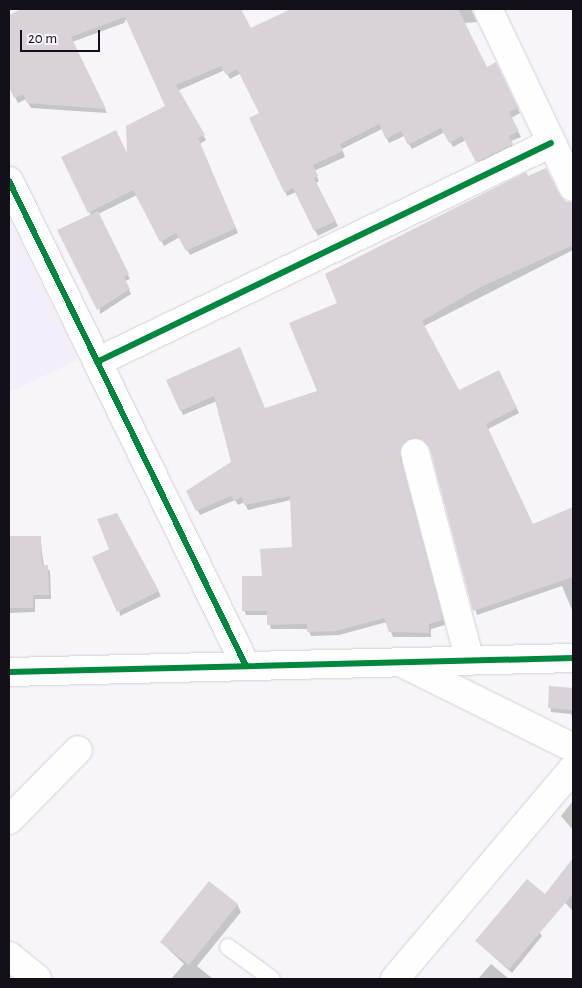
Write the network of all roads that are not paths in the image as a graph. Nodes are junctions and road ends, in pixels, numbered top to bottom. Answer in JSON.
{"nodes":[{"id":1,"x":488,"y":9,"type":"edge"},
{"id":2,"x":551,"y":143,"type":"junction"},
{"id":3,"x":9,"y":181,"type":"edge"},
{"id":4,"x":573,"y":188,"type":"edge"},
{"id":5,"x":97,"y":362,"type":"junction"},
{"id":6,"x":415,"y":453,"type":"dead end"},
{"id":7,"x":469,"y":658,"type":"junction"},
{"id":8,"x":573,"y":658,"type":"edge"},
{"id":9,"x":397,"y":660,"type":"junction"},
{"id":10,"x":245,"y":664,"type":"junction"},
{"id":11,"x":9,"y":672,"type":"edge"},
{"id":12,"x":573,"y":748,"type":"edge"},
{"id":13,"x":78,"y":750,"type":"dead end"},
{"id":14,"x":573,"y":768,"type":"edge"},
{"id":15,"x":9,"y":820,"type":"edge"},
{"id":16,"x":228,"y":947,"type":"dead end"},
{"id":17,"x":9,"y":956,"type":"edge"},
{"id":18,"x":37,"y":979,"type":"edge"},
{"id":19,"x":272,"y":979,"type":"edge"},
{"id":20,"x":395,"y":979,"type":"edge"}],
"edges":[{"from":1,"to":2,"type":"street"},
{"from":2,"to":4,"type":"street"},
{"from":2,"to":5,"type":"street"},
{"from":3,"to":5,"type":"street"},
{"from":5,"to":10,"type":"street"},
{"from":6,"to":7,"type":"street"},
{"from":7,"to":8,"type":"street"},
{"from":7,"to":9,"type":"street"},
{"from":9,"to":10,"type":"street"},
{"from":9,"to":12,"type":"street"},
{"from":10,"to":11,"type":"street"},
{"from":13,"to":15,"type":"street"},
{"from":14,"to":20,"type":"street"},
{"from":16,"to":19,"type":"lane"},
{"from":17,"to":18,"type":"street"}]}
